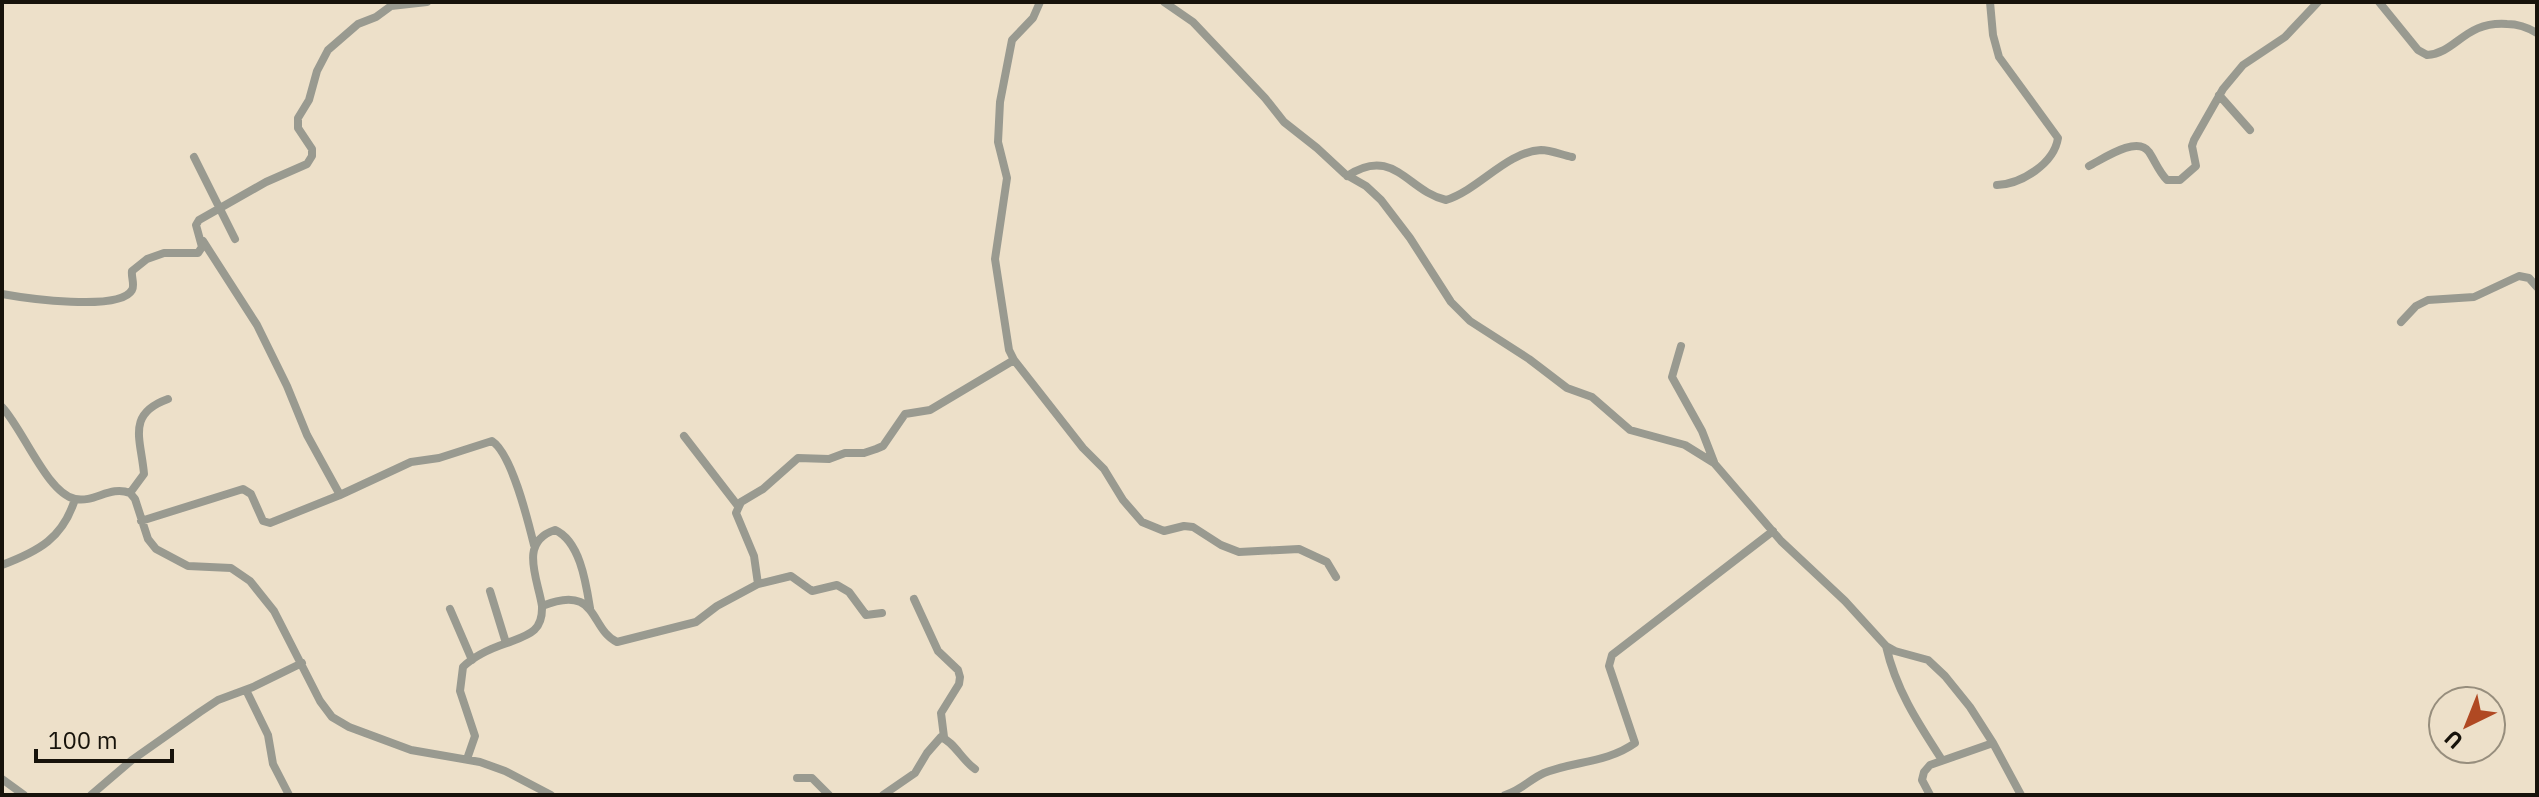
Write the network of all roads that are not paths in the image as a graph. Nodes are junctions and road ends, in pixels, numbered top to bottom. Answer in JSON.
{"nodes":[{"id":1,"x":427,"y":2,"type":"edge"},
{"id":2,"x":1040,"y":2,"type":"edge"},
{"id":3,"x":1990,"y":2,"type":"edge"},
{"id":4,"x":2318,"y":2,"type":"edge"},
{"id":5,"x":2379,"y":2,"type":"edge"},
{"id":6,"x":1171,"y":3,"type":"edge"},
{"id":7,"x":2537,"y":33,"type":"edge"},
{"id":8,"x":2219,"y":95,"type":"junction"},
{"id":9,"x":2250,"y":130,"type":"dead end"},
{"id":10,"x":194,"y":157,"type":"dead end"},
{"id":11,"x":1572,"y":157,"type":"dead end"},
{"id":12,"x":2089,"y":166,"type":"dead end"},
{"id":13,"x":1347,"y":176,"type":"junction"},
{"id":14,"x":1997,"y":185,"type":"dead end"},
{"id":15,"x":220,"y":209,"type":"junction"},
{"id":16,"x":200,"y":237,"type":"junction"},
{"id":17,"x":235,"y":239,"type":"dead end"},
{"id":18,"x":2537,"y":287,"type":"edge"},
{"id":19,"x":2,"y":294,"type":"edge"},
{"id":20,"x":2401,"y":322,"type":"dead end"},
{"id":21,"x":1681,"y":346,"type":"dead end"},
{"id":22,"x":1014,"y":360,"type":"junction"},
{"id":23,"x":168,"y":399,"type":"dead end"},
{"id":24,"x":2,"y":407,"type":"edge"},
{"id":25,"x":684,"y":436,"type":"dead end"},
{"id":26,"x":1714,"y":463,"type":"junction"},
{"id":27,"x":130,"y":493,"type":"junction"},
{"id":28,"x":340,"y":495,"type":"junction"},
{"id":29,"x":75,"y":499,"type":"junction"},
{"id":30,"x":738,"y":506,"type":"junction"},
{"id":31,"x":141,"y":521,"type":"junction"},
{"id":32,"x":1773,"y":531,"type":"junction"},
{"id":33,"x":534,"y":545,"type":"junction"},
{"id":34,"x":2,"y":565,"type":"edge"},
{"id":35,"x":1336,"y":577,"type":"dead end"},
{"id":36,"x":758,"y":584,"type":"junction"},
{"id":37,"x":490,"y":591,"type":"dead end"},
{"id":38,"x":914,"y":599,"type":"dead end"},
{"id":39,"x":542,"y":606,"type":"junction"},
{"id":40,"x":590,"y":608,"type":"junction"},
{"id":41,"x":450,"y":609,"type":"dead end"},
{"id":42,"x":882,"y":613,"type":"dead end"},
{"id":43,"x":506,"y":643,"type":"junction"},
{"id":44,"x":1886,"y":646,"type":"junction"},
{"id":45,"x":472,"y":660,"type":"junction"},
{"id":46,"x":302,"y":663,"type":"junction"},
{"id":47,"x":246,"y":690,"type":"junction"},
{"id":48,"x":944,"y":737,"type":"junction"},
{"id":49,"x":1993,"y":743,"type":"junction"},
{"id":50,"x":468,"y":758,"type":"junction"},
{"id":51,"x":1942,"y":760,"type":"junction"},
{"id":52,"x":975,"y":769,"type":"dead end"},
{"id":53,"x":797,"y":778,"type":"dead end"},
{"id":54,"x":2,"y":779,"type":"edge"},
{"id":55,"x":24,"y":795,"type":"edge"},
{"id":56,"x":91,"y":795,"type":"edge"},
{"id":57,"x":289,"y":795,"type":"edge"},
{"id":58,"x":551,"y":795,"type":"edge"},
{"id":59,"x":829,"y":795,"type":"edge"},
{"id":60,"x":883,"y":795,"type":"edge"},
{"id":61,"x":1505,"y":795,"type":"edge"},
{"id":62,"x":1930,"y":795,"type":"edge"},
{"id":63,"x":2021,"y":795,"type":"edge"}],
"edges":[{"from":1,"to":15,"type":"street"},
{"from":2,"to":22,"type":"street"},
{"from":3,"to":14,"type":"street"},
{"from":4,"to":8,"type":"street"},
{"from":5,"to":7,"type":"street"},
{"from":6,"to":13,"type":"street"},
{"from":8,"to":9,"type":"street"},
{"from":8,"to":12,"type":"street"},
{"from":10,"to":15,"type":"street"},
{"from":11,"to":13,"type":"street"},
{"from":13,"to":26,"type":"street"},
{"from":15,"to":16,"type":"street"},
{"from":15,"to":17,"type":"street"},
{"from":16,"to":19,"type":"street"},
{"from":16,"to":28,"type":"street"},
{"from":18,"to":20,"type":"street"},
{"from":21,"to":26,"type":"street"},
{"from":22,"to":30,"type":"street"},
{"from":22,"to":35,"type":"street"},
{"from":23,"to":27,"type":"street"},
{"from":24,"to":29,"type":"street"},
{"from":25,"to":30,"type":"street"},
{"from":26,"to":32,"type":"street"},
{"from":27,"to":29,"type":"street"},
{"from":27,"to":31,"type":"street"},
{"from":28,"to":31,"type":"street"},
{"from":28,"to":33,"type":"street"},
{"from":29,"to":34,"type":"street"},
{"from":30,"to":36,"type":"street"},
{"from":31,"to":46,"type":"street"},
{"from":32,"to":44,"type":"street"},
{"from":32,"to":61,"type":"street"},
{"from":33,"to":39,"type":"street"},
{"from":33,"to":40,"type":"street"},
{"from":36,"to":40,"type":"street"},
{"from":36,"to":42,"type":"street"},
{"from":37,"to":43,"type":"street"},
{"from":38,"to":48,"type":"street"},
{"from":39,"to":40,"type":"street"},
{"from":39,"to":43,"type":"street"},
{"from":41,"to":45,"type":"street"},
{"from":43,"to":45,"type":"street"},
{"from":44,"to":49,"type":"street"},
{"from":44,"to":51,"type":"street"},
{"from":45,"to":50,"type":"street"},
{"from":46,"to":47,"type":"street"},
{"from":46,"to":50,"type":"street"},
{"from":47,"to":56,"type":"street"},
{"from":47,"to":57,"type":"street"},
{"from":48,"to":52,"type":"street"},
{"from":48,"to":60,"type":"street"},
{"from":49,"to":51,"type":"street"},
{"from":49,"to":63,"type":"street"},
{"from":50,"to":58,"type":"street"},
{"from":51,"to":62,"type":"street"},
{"from":53,"to":59,"type":"street"},
{"from":54,"to":55,"type":"street"}]}
